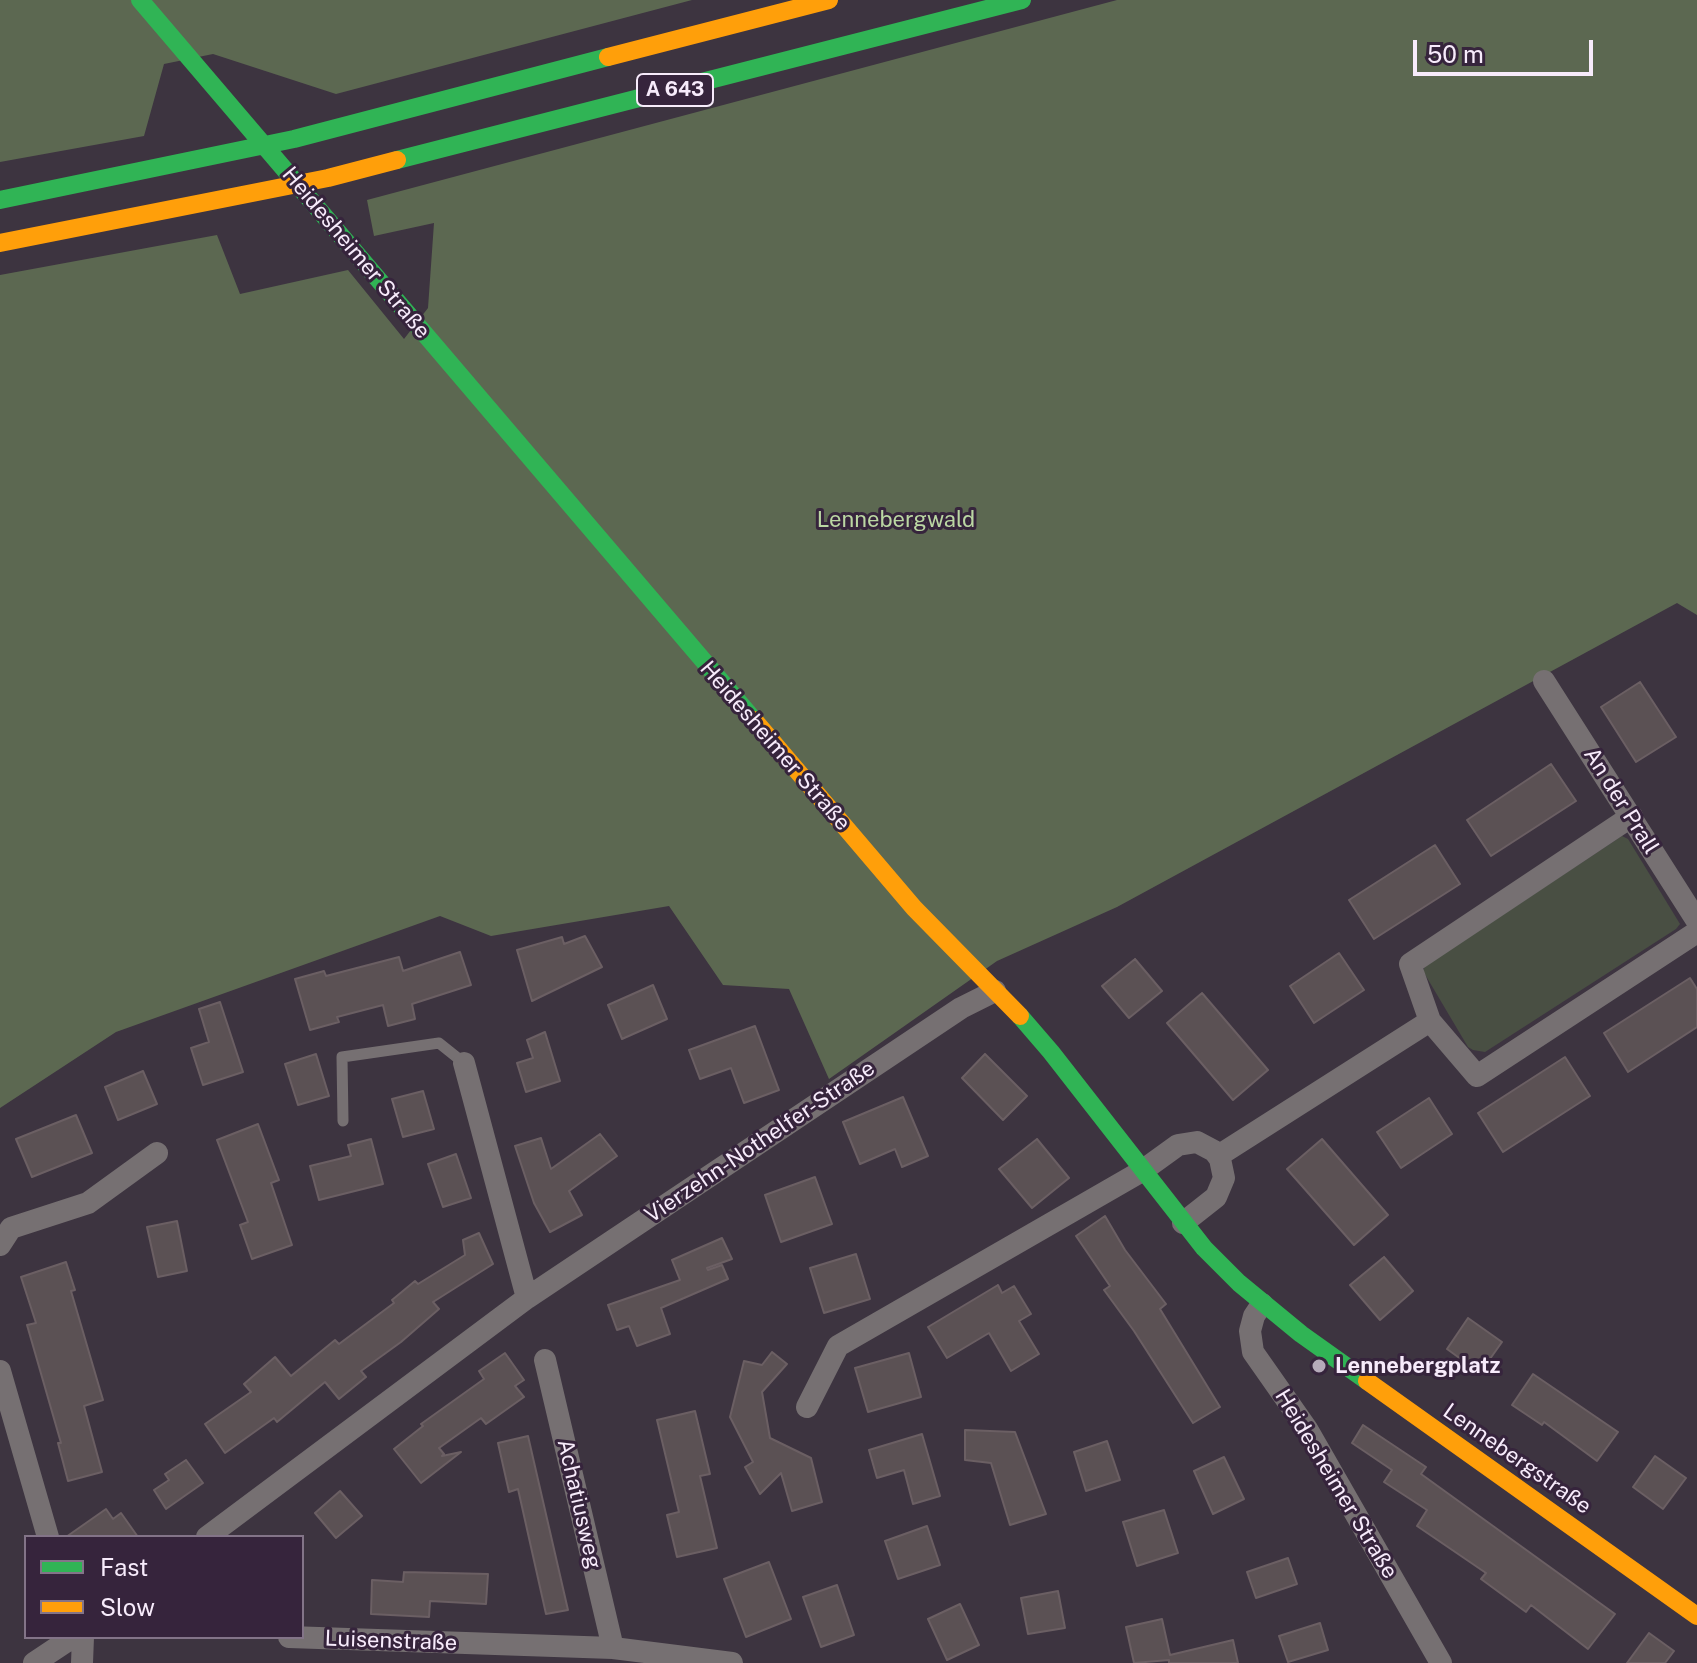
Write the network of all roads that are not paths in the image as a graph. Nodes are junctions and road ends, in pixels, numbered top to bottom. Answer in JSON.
{"nodes":[{"id":1,"x":140,"y":0,"type":"edge"},
{"id":2,"x":829,"y":0,"type":"edge"},
{"id":3,"x":1022,"y":0,"type":"edge"},
{"id":4,"x":0,"y":200,"type":"edge"},
{"id":5,"x":0,"y":243,"type":"edge"},
{"id":6,"x":1544,"y":681,"type":"dead end"},
{"id":7,"x":1632,"y":816,"type":"junction"},
{"id":8,"x":1697,"y":921,"type":"edge"},
{"id":9,"x":1697,"y":932,"type":"edge"},
{"id":10,"x":995,"y":991,"type":"junction"},
{"id":11,"x":1430,"y":1021,"type":"junction"},
{"id":12,"x":464,"y":1063,"type":"joint"},
{"id":13,"x":343,"y":1121,"type":"dead end"},
{"id":14,"x":157,"y":1153,"type":"dead end"},
{"id":15,"x":1218,"y":1156,"type":"junction"},
{"id":16,"x":1142,"y":1171,"type":"junction"},
{"id":17,"x":1183,"y":1223,"type":"junction"},
{"id":18,"x":0,"y":1245,"type":"edge"},
{"id":19,"x":527,"y":1298,"type":"junction"},
{"id":20,"x":1262,"y":1304,"type":"junction"},
{"id":21,"x":545,"y":1360,"type":"dead end"},
{"id":22,"x":0,"y":1371,"type":"edge"},
{"id":23,"x":807,"y":1407,"type":"dead end"},
{"id":24,"x":47,"y":1535,"type":"edge"},
{"id":25,"x":210,"y":1535,"type":"edge"},
{"id":26,"x":1697,"y":1616,"type":"edge"},
{"id":27,"x":304,"y":1638,"type":"edge"},
{"id":28,"x":70,"y":1639,"type":"edge"},
{"id":29,"x":83,"y":1639,"type":"edge"},
{"id":30,"x":613,"y":1648,"type":"junction"},
{"id":31,"x":34,"y":1663,"type":"edge"},
{"id":32,"x":82,"y":1663,"type":"edge"},
{"id":33,"x":732,"y":1663,"type":"edge"},
{"id":34,"x":1441,"y":1663,"type":"edge"}],
"edges":[{"from":1,"to":10,"type":"main road","name":"Heidesheimer Straße"},
{"from":2,"to":4,"type":"main road","number":"A 643"},
{"from":3,"to":5,"type":"main road","number":"A 643"},
{"from":6,"to":7,"type":"street","name":"An der Prall"},
{"from":7,"to":8,"type":"street","name":"An der Prall"},
{"from":7,"to":11,"type":"street"},
{"from":9,"to":11,"type":"street"},
{"from":10,"to":16,"type":"main road","name":"Heidesheimer Straße"},
{"from":10,"to":19,"type":"street","name":"Vierzehn-Nothelfer-Straße"},
{"from":11,"to":15,"type":"street"},
{"from":12,"to":13,"type":"lane"},
{"from":12,"to":19,"type":"street"},
{"from":14,"to":18,"type":"street"},
{"from":15,"to":16,"type":"street"},
{"from":15,"to":17,"type":"street"},
{"from":16,"to":17,"type":"main road","name":"Lennebergstraße"},
{"from":16,"to":23,"type":"street"},
{"from":17,"to":20,"type":"main road","name":"Lennebergstraße"},
{"from":19,"to":25,"type":"street","name":"Vierzehn-Nothelfer-Straße"},
{"from":20,"to":26,"type":"main road","name":"Lennebergstraße"},
{"from":20,"to":34,"type":"street","name":"Heidesheimer Straße"},
{"from":21,"to":30,"type":"street","name":"Achatiusweg"},
{"from":22,"to":24,"type":"street"},
{"from":27,"to":30,"type":"street","name":"Luisenstraße"},
{"from":28,"to":31,"type":"street"},
{"from":29,"to":32,"type":"street"},
{"from":30,"to":33,"type":"street","name":"Luisenstraße"}]}
